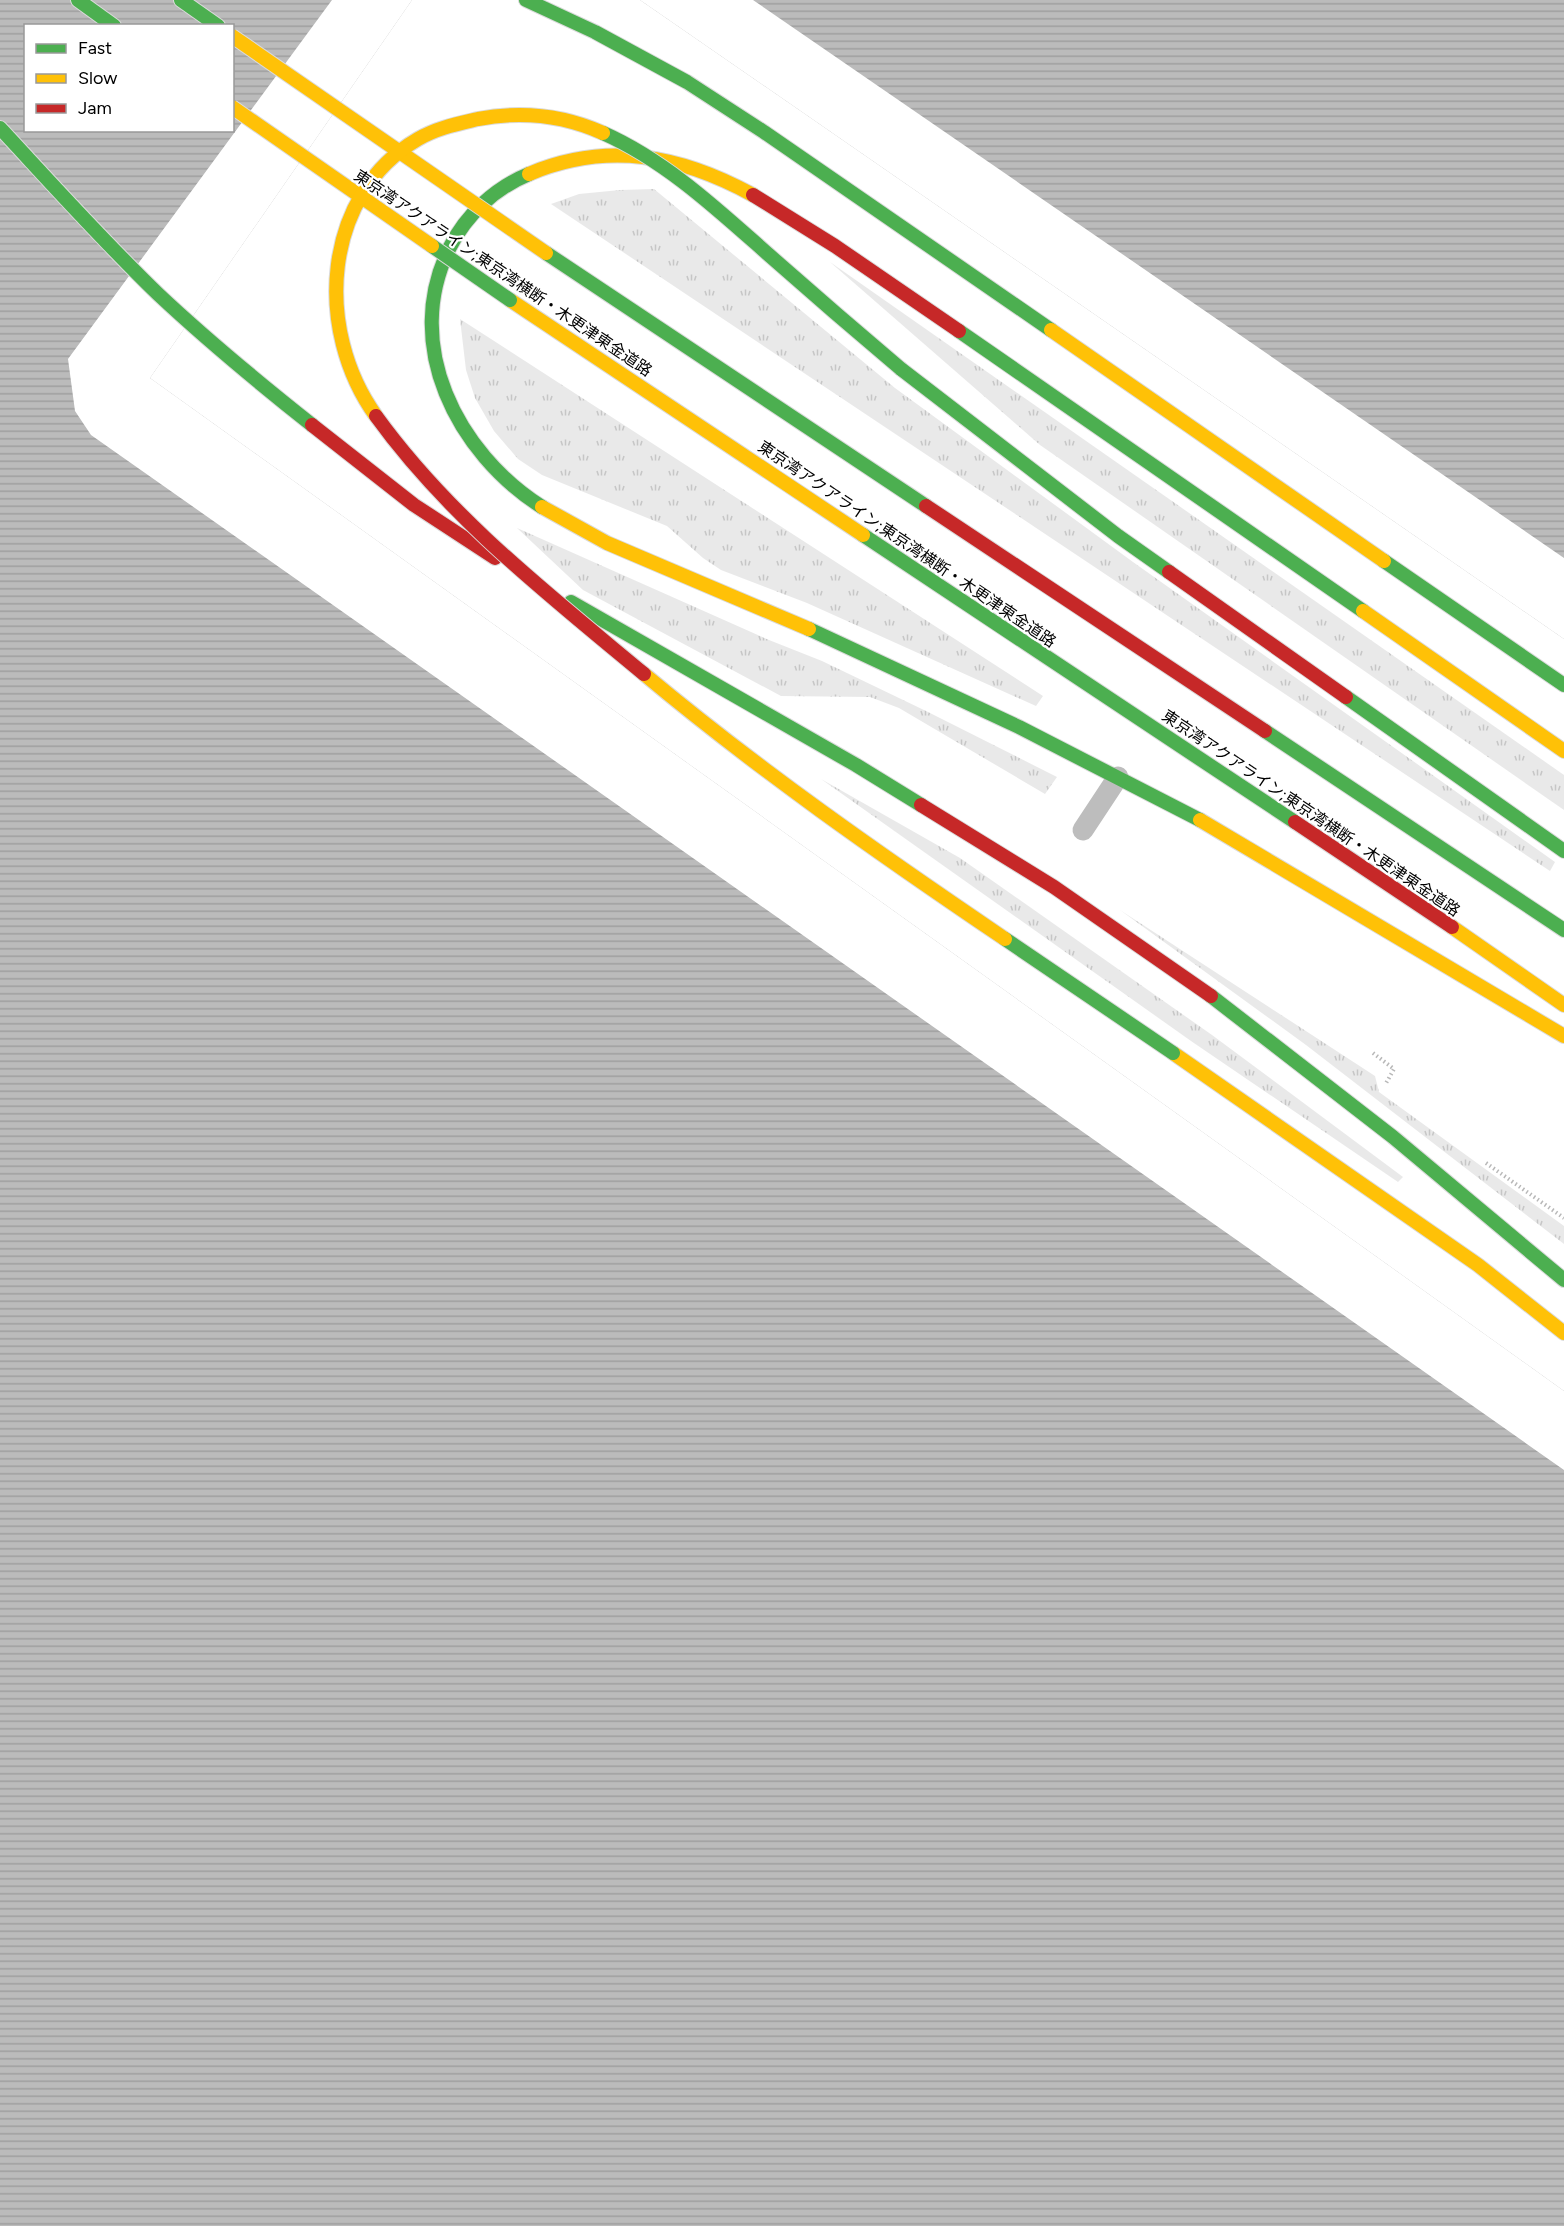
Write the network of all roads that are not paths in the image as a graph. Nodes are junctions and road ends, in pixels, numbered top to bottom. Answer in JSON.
{"nodes":[{"id":1,"x":78,"y":0,"type":"edge"},
{"id":2,"x":181,"y":0,"type":"edge"},
{"id":3,"x":526,"y":0,"type":"edge"},
{"id":4,"x":111,"y":24,"type":"edge"},
{"id":5,"x":215,"y":24,"type":"edge"},
{"id":6,"x":234,"y":37,"type":"edge"},
{"id":7,"x":234,"y":108,"type":"edge"},
{"id":8,"x":0,"y":128,"type":"edge"},
{"id":9,"x":1564,"y":685,"type":"edge"},
{"id":10,"x":1564,"y":751,"type":"edge"},
{"id":11,"x":1118,"y":777,"type":"junction"},
{"id":12,"x":1083,"y":830,"type":"dead end"},
{"id":13,"x":1564,"y":851,"type":"edge"},
{"id":14,"x":1564,"y":930,"type":"edge"},
{"id":15,"x":1564,"y":1005,"type":"edge"},
{"id":16,"x":1564,"y":1036,"type":"edge"},
{"id":17,"x":1564,"y":1280,"type":"edge"},
{"id":18,"x":1564,"y":1333,"type":"edge"}],
"edges":[{"from":1,"to":4,"type":"highway"},
{"from":2,"to":5,"type":"highway"},
{"from":3,"to":9,"type":"highway"},
{"from":6,"to":14,"type":"highway","bridge":true},
{"from":7,"to":15,"type":"highway","name":"東京湾アクアライン;東京湾横断・木更津東金道路","bridge":true},
{"from":8,"to":17,"type":"highway"},
{"from":10,"to":11,"type":"highway"},
{"from":11,"to":12,"type":"lane"},
{"from":11,"to":16,"type":"highway"},
{"from":13,"to":18,"type":"highway","bridge":true}]}
